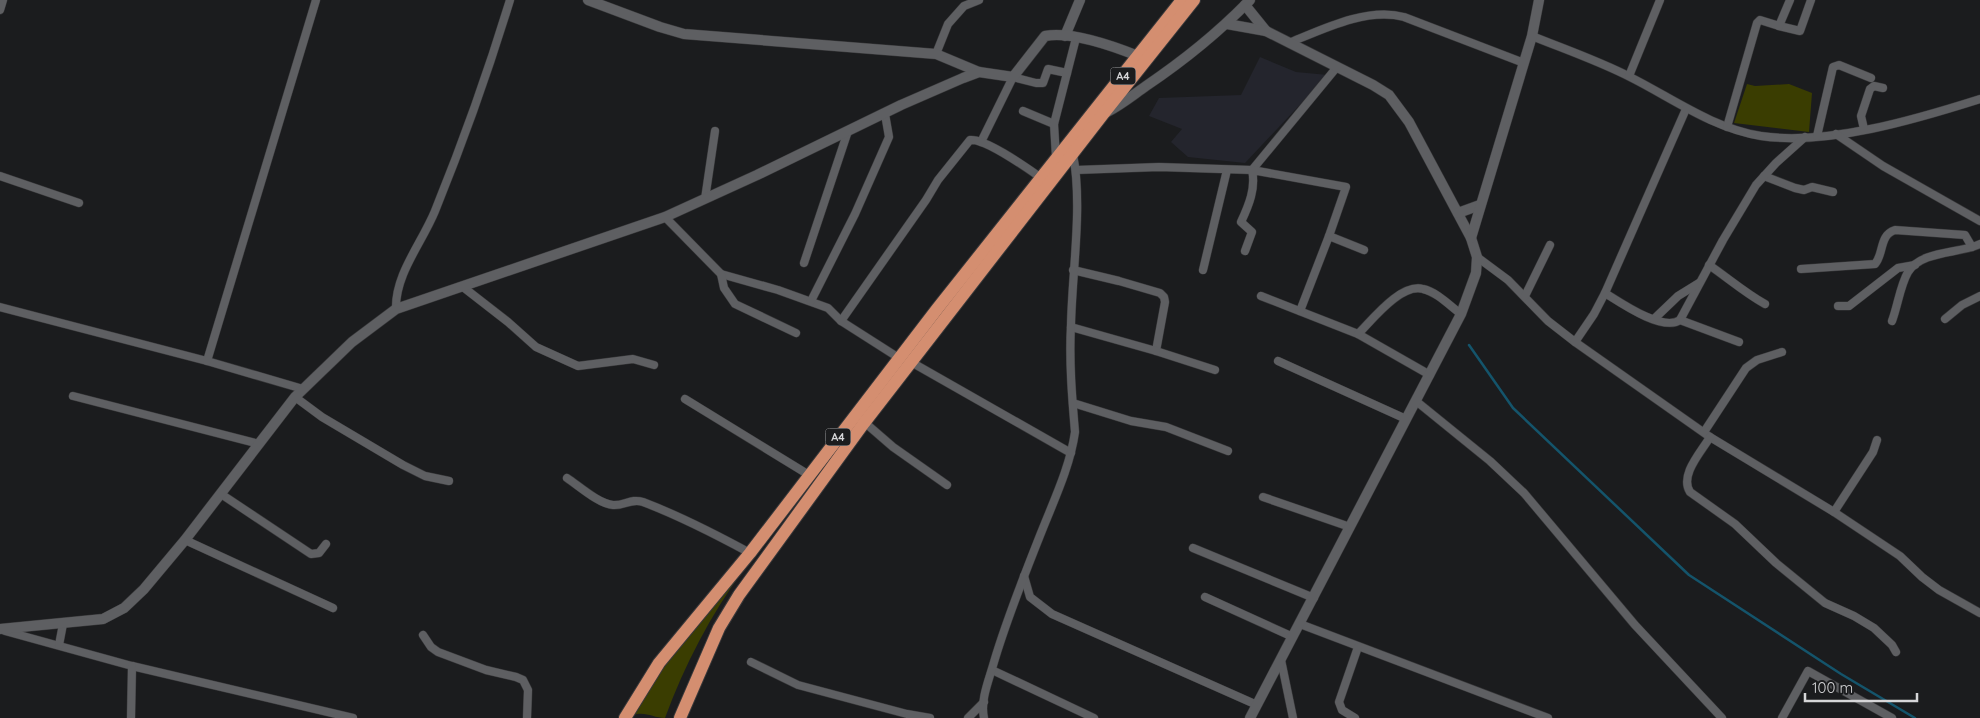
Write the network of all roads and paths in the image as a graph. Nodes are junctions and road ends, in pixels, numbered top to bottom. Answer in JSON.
{"nodes":[{"id":1,"x":3,"y":0,"type":"edge"},
{"id":2,"x":316,"y":0,"type":"edge"},
{"id":3,"x":510,"y":0,"type":"edge"},
{"id":4,"x":588,"y":0,"type":"edge"},
{"id":5,"x":979,"y":0,"type":"edge"},
{"id":6,"x":1080,"y":0,"type":"edge"},
{"id":7,"x":1182,"y":0,"type":"edge"},
{"id":8,"x":1194,"y":0,"type":"edge"},
{"id":9,"x":1539,"y":0,"type":"edge"},
{"id":10,"x":1660,"y":0,"type":"edge"},
{"id":11,"x":1790,"y":0,"type":"edge"},
{"id":12,"x":1811,"y":0,"type":"edge"},
{"id":13,"x":1248,"y":3,"type":"edge"},
{"id":14,"x":0,"y":10,"type":"edge"},
{"id":15,"x":1227,"y":24,"type":"junction"},
{"id":16,"x":1779,"y":26,"type":"junction"},
{"id":17,"x":1266,"y":31,"type":"junction"},
{"id":18,"x":1065,"y":36,"type":"junction"},
{"id":19,"x":1532,"y":36,"type":"junction"},
{"id":20,"x":1076,"y":38,"type":"junction"},
{"id":21,"x":1289,"y":43,"type":"junction"},
{"id":22,"x":936,"y":54,"type":"junction"},
{"id":23,"x":1138,"y":56,"type":"junction"},
{"id":24,"x":1524,"y":63,"type":"junction"},
{"id":25,"x":1337,"y":67,"type":"junction"},
{"id":26,"x":979,"y":72,"type":"junction"},
{"id":27,"x":1068,"y":73,"type":"junction"},
{"id":28,"x":1629,"y":76,"type":"junction"},
{"id":29,"x":1013,"y":77,"type":"junction"},
{"id":30,"x":1871,"y":78,"type":"dead end"},
{"id":31,"x":1883,"y":88,"type":"dead end"},
{"id":32,"x":1980,"y":99,"type":"edge"},
{"id":33,"x":1686,"y":109,"type":"junction"},
{"id":34,"x":1023,"y":111,"type":"dead end"},
{"id":35,"x":1104,"y":113,"type":"junction"},
{"id":36,"x":885,"y":114,"type":"junction"},
{"id":37,"x":1054,"y":124,"type":"junction"},
{"id":38,"x":1727,"y":127,"type":"junction"},
{"id":39,"x":1864,"y":129,"type":"junction"},
{"id":40,"x":714,"y":131,"type":"dead end"},
{"id":41,"x":848,"y":131,"type":"junction"},
{"id":42,"x":1836,"y":134,"type":"junction"},
{"id":43,"x":1817,"y":136,"type":"junction"},
{"id":44,"x":1805,"y":137,"type":"junction"},
{"id":45,"x":981,"y":142,"type":"junction"},
{"id":46,"x":1064,"y":154,"type":"junction"},
{"id":47,"x":1076,"y":170,"type":"junction"},
{"id":48,"x":1226,"y":170,"type":"junction"},
{"id":49,"x":1252,"y":170,"type":"junction"},
{"id":50,"x":0,"y":176,"type":"edge"},
{"id":51,"x":1764,"y":176,"type":"junction"},
{"id":52,"x":1040,"y":177,"type":"junction"},
{"id":53,"x":1833,"y":192,"type":"dead end"},
{"id":54,"x":704,"y":199,"type":"junction"},
{"id":55,"x":78,"y":203,"type":"dead end"},
{"id":56,"x":1480,"y":205,"type":"junction"},
{"id":57,"x":1458,"y":213,"type":"junction"},
{"id":58,"x":665,"y":217,"type":"junction"},
{"id":59,"x":1980,"y":221,"type":"edge"},
{"id":60,"x":1329,"y":236,"type":"junction"},
{"id":61,"x":1471,"y":238,"type":"junction"},
{"id":62,"x":1550,"y":245,"type":"dead end"},
{"id":63,"x":1976,"y":246,"type":"edge"},
{"id":64,"x":1364,"y":250,"type":"dead end"},
{"id":65,"x":1245,"y":251,"type":"dead end"},
{"id":66,"x":1477,"y":257,"type":"junction"},
{"id":67,"x":804,"y":263,"type":"dead end"},
{"id":68,"x":1710,"y":264,"type":"junction"},
{"id":69,"x":1915,"y":265,"type":"junction"},
{"id":70,"x":1801,"y":269,"type":"dead end"},
{"id":71,"x":1073,"y":270,"type":"junction"},
{"id":72,"x":1203,"y":270,"type":"dead end"},
{"id":73,"x":720,"y":274,"type":"junction"},
{"id":74,"x":1699,"y":283,"type":"junction"},
{"id":75,"x":464,"y":287,"type":"junction"},
{"id":76,"x":1605,"y":293,"type":"junction"},
{"id":77,"x":1261,"y":296,"type":"dead end"},
{"id":78,"x":1525,"y":296,"type":"junction"},
{"id":79,"x":1980,"y":296,"type":"edge"},
{"id":80,"x":810,"y":301,"type":"junction"},
{"id":81,"x":1765,"y":304,"type":"dead end"},
{"id":82,"x":1838,"y":306,"type":"dead end"},
{"id":83,"x":0,"y":307,"type":"edge"},
{"id":84,"x":396,"y":309,"type":"junction"},
{"id":85,"x":1300,"y":311,"type":"junction"},
{"id":86,"x":1461,"y":314,"type":"junction"},
{"id":87,"x":1654,"y":319,"type":"junction"},
{"id":88,"x":1945,"y":319,"type":"dead end"},
{"id":89,"x":1680,"y":320,"type":"junction"},
{"id":90,"x":1892,"y":321,"type":"dead end"},
{"id":91,"x":841,"y":322,"type":"junction"},
{"id":92,"x":1070,"y":327,"type":"junction"},
{"id":93,"x":796,"y":333,"type":"dead end"},
{"id":94,"x":1358,"y":334,"type":"junction"},
{"id":95,"x":1575,"y":342,"type":"junction"},
{"id":96,"x":1739,"y":342,"type":"dead end"},
{"id":97,"x":1156,"y":351,"type":"junction"},
{"id":98,"x":1782,"y":352,"type":"dead end"},
{"id":99,"x":905,"y":360,"type":"junction"},
{"id":100,"x":207,"y":361,"type":"junction"},
{"id":101,"x":1278,"y":361,"type":"dead end"},
{"id":102,"x":654,"y":364,"type":"dead end"},
{"id":103,"x":1216,"y":370,"type":"dead end"},
{"id":104,"x":1430,"y":375,"type":"junction"},
{"id":105,"x":299,"y":393,"type":"junction"},
{"id":106,"x":72,"y":396,"type":"dead end"},
{"id":107,"x":686,"y":399,"type":"dead end"},
{"id":108,"x":1416,"y":401,"type":"junction"},
{"id":109,"x":1073,"y":403,"type":"junction"},
{"id":110,"x":860,"y":419,"type":"junction"},
{"id":111,"x":1406,"y":419,"type":"junction"},
{"id":112,"x":1707,"y":434,"type":"junction"},
{"id":113,"x":1877,"y":440,"type":"dead end"},
{"id":114,"x":260,"y":444,"type":"junction"},
{"id":115,"x":1228,"y":451,"type":"dead end"},
{"id":116,"x":1071,"y":453,"type":"junction"},
{"id":117,"x":809,"y":475,"type":"junction"},
{"id":118,"x":568,"y":478,"type":"dead end"},
{"id":119,"x":449,"y":481,"type":"dead end"},
{"id":120,"x":947,"y":485,"type":"dead end"},
{"id":121,"x":221,"y":494,"type":"junction"},
{"id":122,"x":1263,"y":497,"type":"dead end"},
{"id":123,"x":1834,"y":512,"type":"junction"},
{"id":124,"x":1350,"y":527,"type":"junction"},
{"id":125,"x":185,"y":540,"type":"junction"},
{"id":126,"x":326,"y":544,"type":"dead end"},
{"id":127,"x":1193,"y":548,"type":"dead end"},
{"id":128,"x":750,"y":553,"type":"junction"},
{"id":129,"x":1024,"y":576,"type":"junction"},
{"id":130,"x":1205,"y":597,"type":"dead end"},
{"id":131,"x":1314,"y":598,"type":"junction"},
{"id":132,"x":333,"y":608,"type":"dead end"},
{"id":133,"x":1980,"y":613,"type":"edge"},
{"id":134,"x":62,"y":624,"type":"junction"},
{"id":135,"x":1300,"y":624,"type":"junction"},
{"id":136,"x":0,"y":629,"type":"edge"},
{"id":137,"x":423,"y":635,"type":"dead end"},
{"id":138,"x":1294,"y":637,"type":"junction"},
{"id":139,"x":60,"y":644,"type":"junction"},
{"id":140,"x":1358,"y":647,"type":"junction"},
{"id":141,"x":1896,"y":652,"type":"dead end"},
{"id":142,"x":1281,"y":660,"type":"junction"},
{"id":143,"x":751,"y":662,"type":"dead end"},
{"id":144,"x":132,"y":666,"type":"junction"},
{"id":145,"x":992,"y":670,"type":"junction"},
{"id":146,"x":984,"y":702,"type":"junction"},
{"id":147,"x":1257,"y":705,"type":"junction"},
{"id":148,"x":131,"y":718,"type":"edge"},
{"id":149,"x":353,"y":718,"type":"edge"},
{"id":150,"x":526,"y":718,"type":"edge"},
{"id":151,"x":625,"y":718,"type":"edge"},
{"id":152,"x":680,"y":718,"type":"edge"},
{"id":153,"x":930,"y":718,"type":"edge"},
{"id":154,"x":968,"y":718,"type":"edge"},
{"id":155,"x":984,"y":718,"type":"edge"},
{"id":156,"x":1094,"y":718,"type":"edge"},
{"id":157,"x":1250,"y":718,"type":"edge"},
{"id":158,"x":1293,"y":718,"type":"edge"},
{"id":159,"x":1355,"y":718,"type":"edge"},
{"id":160,"x":1548,"y":718,"type":"edge"},
{"id":161,"x":1722,"y":718,"type":"edge"},
{"id":162,"x":1782,"y":718,"type":"edge"},
{"id":163,"x":1892,"y":718,"type":"edge"}],
"edges":[{"from":1,"to":14,"type":"street"},
{"from":2,"to":100,"type":"street"},
{"from":3,"to":84,"type":"street"},
{"from":4,"to":22,"type":"street"},
{"from":5,"to":22,"type":"street"},
{"from":6,"to":18,"type":"street"},
{"from":7,"to":23,"type":"highway","number":"A4"},
{"from":8,"to":35,"type":"highway","number":"A4"},
{"from":9,"to":19,"type":"street"},
{"from":10,"to":28,"type":"street"},
{"from":11,"to":16,"type":"street"},
{"from":12,"to":16,"type":"street"},
{"from":13,"to":15,"type":"street"},
{"from":13,"to":17,"type":"street"},
{"from":15,"to":17,"type":"street"},
{"from":15,"to":35,"type":"street"},
{"from":16,"to":38,"type":"street"},
{"from":17,"to":21,"type":"street"},
{"from":18,"to":20,"type":"street"},
{"from":18,"to":29,"type":"street"},
{"from":19,"to":24,"type":"street"},
{"from":19,"to":28,"type":"street"},
{"from":20,"to":23,"type":"street"},
{"from":20,"to":27,"type":"street"},
{"from":21,"to":24,"type":"street"},
{"from":21,"to":25,"type":"street"},
{"from":22,"to":26,"type":"street"},
{"from":23,"to":46,"type":"highway","number":"A4"},
{"from":24,"to":56,"type":"street"},
{"from":25,"to":49,"type":"street"},
{"from":25,"to":57,"type":"street"},
{"from":26,"to":29,"type":"street"},
{"from":26,"to":36,"type":"street"},
{"from":27,"to":29,"type":"street"},
{"from":27,"to":37,"type":"street"},
{"from":28,"to":33,"type":"street"},
{"from":29,"to":45,"type":"street"},
{"from":30,"to":43,"type":"street"},
{"from":31,"to":39,"type":"street"},
{"from":32,"to":39,"type":"street"},
{"from":33,"to":38,"type":"street"},
{"from":33,"to":76,"type":"street"},
{"from":34,"to":37,"type":"street"},
{"from":35,"to":46,"type":"highway","number":"A4"},
{"from":36,"to":41,"type":"street"},
{"from":36,"to":80,"type":"street"},
{"from":37,"to":46,"type":"street"},
{"from":38,"to":44,"type":"street"},
{"from":39,"to":42,"type":"street"},
{"from":40,"to":54,"type":"street"},
{"from":41,"to":54,"type":"street"},
{"from":41,"to":67,"type":"street"},
{"from":42,"to":43,"type":"street"},
{"from":42,"to":59,"type":"street"},
{"from":43,"to":44,"type":"street"},
{"from":44,"to":51,"type":"street"},
{"from":45,"to":52,"type":"street"},
{"from":45,"to":91,"type":"street"},
{"from":46,"to":47,"type":"street"},
{"from":46,"to":52,"type":"highway","number":"A4"},
{"from":46,"to":99,"type":"highway","number":"A4"},
{"from":47,"to":48,"type":"street"},
{"from":47,"to":71,"type":"street"},
{"from":48,"to":49,"type":"street"},
{"from":48,"to":72,"type":"street"},
{"from":49,"to":60,"type":"street"},
{"from":49,"to":65,"type":"street"},
{"from":50,"to":55,"type":"street"},
{"from":51,"to":53,"type":"street"},
{"from":51,"to":68,"type":"street"},
{"from":52,"to":99,"type":"highway","number":"A4"},
{"from":54,"to":58,"type":"street"},
{"from":56,"to":57,"type":"street"},
{"from":56,"to":61,"type":"street"},
{"from":57,"to":61,"type":"street"},
{"from":58,"to":73,"type":"street"},
{"from":58,"to":75,"type":"street"},
{"from":60,"to":64,"type":"street"},
{"from":60,"to":85,"type":"street"},
{"from":61,"to":66,"type":"street"},
{"from":62,"to":78,"type":"street"},
{"from":63,"to":69,"type":"street"},
{"from":63,"to":70,"type":"street"},
{"from":66,"to":78,"type":"street"},
{"from":66,"to":86,"type":"street"},
{"from":68,"to":74,"type":"street"},
{"from":68,"to":81,"type":"street"},
{"from":69,"to":82,"type":"street"},
{"from":69,"to":90,"type":"street"},
{"from":71,"to":92,"type":"street"},
{"from":71,"to":97,"type":"street"},
{"from":73,"to":80,"type":"street"},
{"from":73,"to":93,"type":"street"},
{"from":74,"to":87,"type":"street"},
{"from":74,"to":89,"type":"street"},
{"from":75,"to":84,"type":"street"},
{"from":75,"to":102,"type":"street"},
{"from":76,"to":87,"type":"street"},
{"from":76,"to":95,"type":"street"},
{"from":77,"to":85,"type":"street"},
{"from":78,"to":95,"type":"street"},
{"from":79,"to":88,"type":"street"},
{"from":80,"to":91,"type":"street"},
{"from":83,"to":100,"type":"street"},
{"from":84,"to":105,"type":"street"},
{"from":85,"to":94,"type":"street"},
{"from":86,"to":94,"type":"street"},
{"from":86,"to":104,"type":"street"},
{"from":87,"to":89,"type":"street"},
{"from":89,"to":96,"type":"street"},
{"from":91,"to":99,"type":"street"},
{"from":92,"to":97,"type":"street"},
{"from":92,"to":109,"type":"street"},
{"from":94,"to":104,"type":"street"},
{"from":95,"to":112,"type":"street"},
{"from":97,"to":103,"type":"street"},
{"from":98,"to":112,"type":"street"},
{"from":99,"to":110,"type":"highway","number":"A4"},
{"from":99,"to":116,"type":"street"},
{"from":100,"to":105,"type":"street"},
{"from":101,"to":111,"type":"street"},
{"from":104,"to":108,"type":"street"},
{"from":105,"to":114,"type":"street"},
{"from":105,"to":119,"type":"street"},
{"from":106,"to":114,"type":"street"},
{"from":107,"to":117,"type":"street"},
{"from":108,"to":111,"type":"street"},
{"from":108,"to":161,"type":"street"},
{"from":109,"to":115,"type":"street"},
{"from":109,"to":116,"type":"street"},
{"from":110,"to":117,"type":"highway","number":"A4"},
{"from":110,"to":120,"type":"street"},
{"from":110,"to":152,"type":"highway","number":"A4"},
{"from":111,"to":124,"type":"street"},
{"from":112,"to":123,"type":"street"},
{"from":112,"to":141,"type":"street"},
{"from":113,"to":123,"type":"street"},
{"from":114,"to":121,"type":"street"},
{"from":116,"to":129,"type":"street"},
{"from":117,"to":128,"type":"highway","number":"A4"},
{"from":118,"to":128,"type":"street"},
{"from":121,"to":125,"type":"street"},
{"from":121,"to":126,"type":"street"},
{"from":122,"to":124,"type":"street"},
{"from":123,"to":133,"type":"street"},
{"from":124,"to":131,"type":"street"},
{"from":125,"to":132,"type":"street"},
{"from":125,"to":134,"type":"street"},
{"from":127,"to":131,"type":"street"},
{"from":128,"to":151,"type":"highway","number":"A4"},
{"from":129,"to":145,"type":"street"},
{"from":129,"to":147,"type":"street"},
{"from":130,"to":138,"type":"street"},
{"from":131,"to":135,"type":"street"},
{"from":134,"to":136,"type":"street"},
{"from":134,"to":139,"type":"street"},
{"from":135,"to":138,"type":"street"},
{"from":135,"to":140,"type":"street"},
{"from":136,"to":139,"type":"street"},
{"from":137,"to":150,"type":"street"},
{"from":138,"to":142,"type":"street"},
{"from":139,"to":144,"type":"street"},
{"from":140,"to":159,"type":"street"},
{"from":140,"to":160,"type":"street"},
{"from":142,"to":147,"type":"street"},
{"from":142,"to":158,"type":"street"},
{"from":143,"to":153,"type":"street"},
{"from":144,"to":148,"type":"street"},
{"from":144,"to":149,"type":"street"},
{"from":145,"to":146,"type":"street"},
{"from":145,"to":156,"type":"street"},
{"from":146,"to":154,"type":"street"},
{"from":146,"to":155,"type":"street"},
{"from":147,"to":157,"type":"street"},
{"from":162,"to":163,"type":"street"}]}
